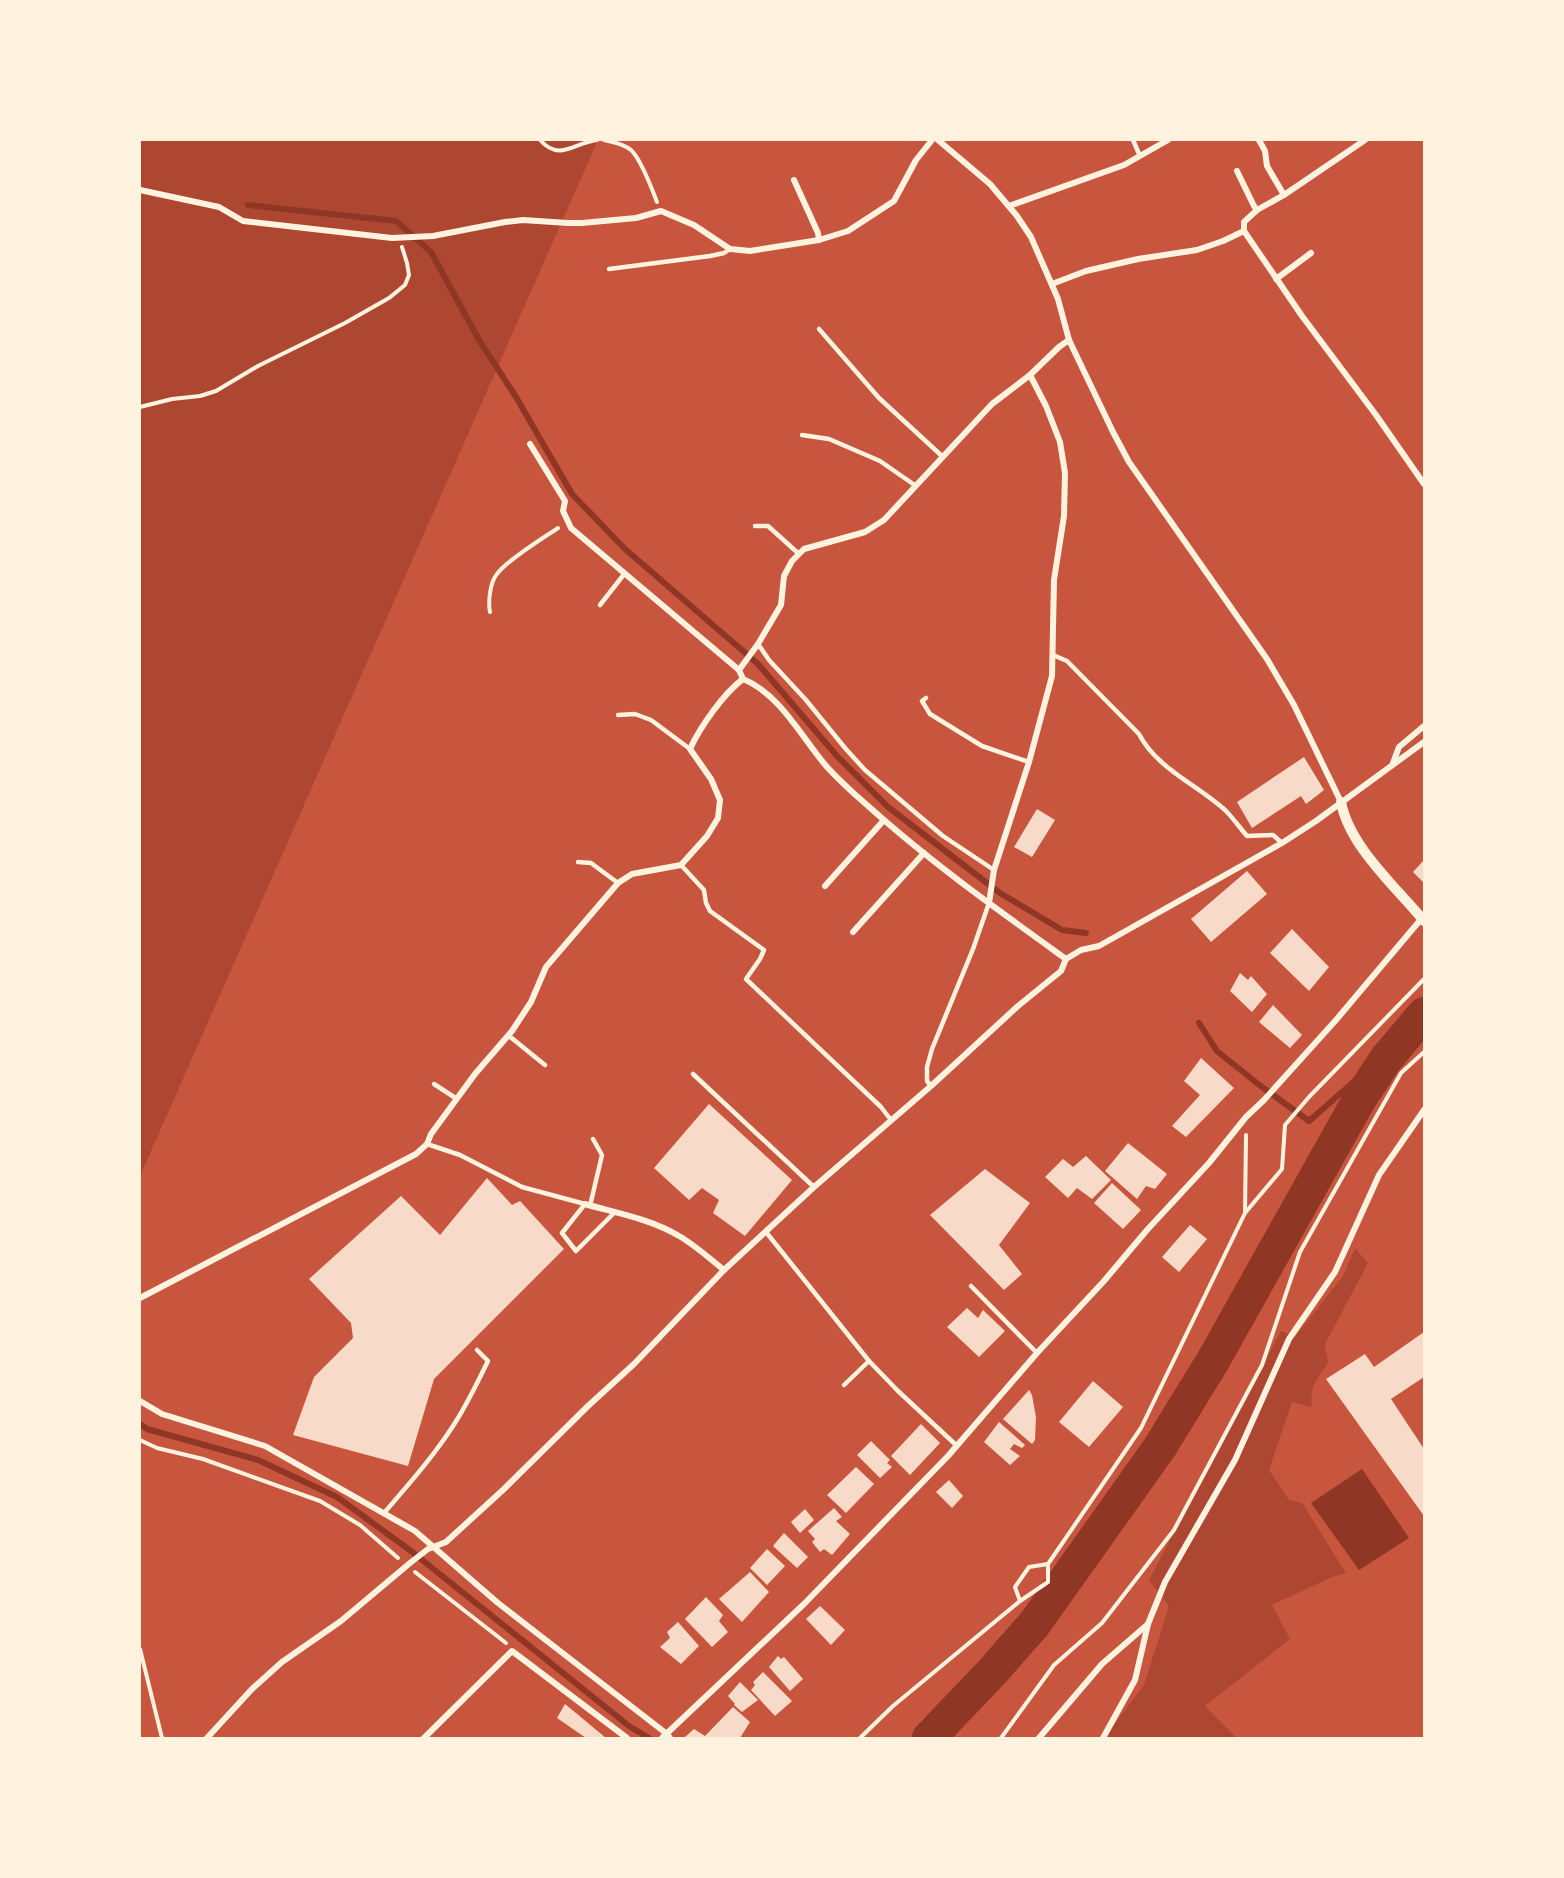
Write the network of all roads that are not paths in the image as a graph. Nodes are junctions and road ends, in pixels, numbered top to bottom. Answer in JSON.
{"nodes":[{"id":1,"x":932,"y":140,"type":"edge"},
{"id":2,"x":938,"y":140,"type":"edge"},
{"id":3,"x":1133,"y":140,"type":"edge"},
{"id":4,"x":1168,"y":140,"type":"edge"},
{"id":5,"x":1258,"y":140,"type":"edge"},
{"id":6,"x":1365,"y":140,"type":"edge"},
{"id":7,"x":1140,"y":156,"type":"junction"},
{"id":8,"x":1237,"y":171,"type":"dead end"},
{"id":9,"x":794,"y":180,"type":"dead end"},
{"id":10,"x":140,"y":190,"type":"edge"},
{"id":11,"x":1284,"y":195,"type":"junction"},
{"id":12,"x":1009,"y":206,"type":"junction"},
{"id":13,"x":1257,"y":210,"type":"junction"},
{"id":14,"x":1244,"y":231,"type":"junction"},
{"id":15,"x":819,"y":240,"type":"junction"},
{"id":16,"x":730,"y":249,"type":"junction"},
{"id":17,"x":1311,"y":252,"type":"dead end"},
{"id":18,"x":609,"y":269,"type":"dead end"},
{"id":19,"x":1276,"y":279,"type":"junction"},
{"id":20,"x":1052,"y":284,"type":"junction"},
{"id":21,"x":819,"y":329,"type":"dead end"},
{"id":22,"x":1069,"y":340,"type":"junction"},
{"id":23,"x":1030,"y":375,"type":"junction"},
{"id":24,"x":802,"y":435,"type":"dead end"},
{"id":25,"x":530,"y":444,"type":"dead end"},
{"id":26,"x":943,"y":457,"type":"junction"},
{"id":27,"x":1425,"y":484,"type":"edge"},
{"id":28,"x":916,"y":486,"type":"junction"},
{"id":29,"x":755,"y":526,"type":"dead end"},
{"id":30,"x":799,"y":554,"type":"junction"},
{"id":31,"x":626,"y":573,"type":"junction"},
{"id":32,"x":600,"y":605,"type":"dead end"},
{"id":33,"x":758,"y":644,"type":"junction"},
{"id":34,"x":1053,"y":655,"type":"junction"},
{"id":35,"x":739,"y":670,"type":"junction"},
{"id":36,"x":743,"y":679,"type":"junction"},
{"id":37,"x":926,"y":698,"type":"dead end"},
{"id":38,"x":618,"y":715,"type":"dead end"},
{"id":39,"x":1425,"y":726,"type":"edge"},
{"id":40,"x":1425,"y":742,"type":"edge"},
{"id":41,"x":690,"y":749,"type":"junction"},
{"id":42,"x":1029,"y":762,"type":"junction"},
{"id":43,"x":1393,"y":764,"type":"junction"},
{"id":44,"x":1341,"y":802,"type":"junction"},
{"id":45,"x":884,"y":820,"type":"junction"},
{"id":46,"x":1282,"y":843,"type":"junction"},
{"id":47,"x":924,"y":853,"type":"junction"},
{"id":48,"x":578,"y":862,"type":"dead end"},
{"id":49,"x":681,"y":865,"type":"junction"},
{"id":50,"x":994,"y":870,"type":"junction"},
{"id":51,"x":618,"y":883,"type":"junction"},
{"id":52,"x":825,"y":886,"type":"dead end"},
{"id":53,"x":989,"y":903,"type":"junction"},
{"id":54,"x":1423,"y":920,"type":"edge"},
{"id":55,"x":853,"y":932,"type":"dead end"},
{"id":56,"x":1066,"y":959,"type":"junction"},
{"id":57,"x":508,"y":1035,"type":"junction"},
{"id":58,"x":545,"y":1065,"type":"dead end"},
{"id":59,"x":693,"y":1074,"type":"dead end"},
{"id":60,"x":434,"y":1084,"type":"dead end"},
{"id":61,"x":931,"y":1086,"type":"junction"},
{"id":62,"x":457,"y":1100,"type":"junction"},
{"id":63,"x":1425,"y":1110,"type":"edge"},
{"id":64,"x":891,"y":1120,"type":"junction"},
{"id":65,"x":593,"y":1139,"type":"dead end"},
{"id":66,"x":427,"y":1143,"type":"junction"},
{"id":67,"x":814,"y":1186,"type":"junction"},
{"id":68,"x":587,"y":1205,"type":"junction"},
{"id":69,"x":615,"y":1212,"type":"junction"},
{"id":70,"x":766,"y":1232,"type":"junction"},
{"id":71,"x":724,"y":1270,"type":"junction"},
{"id":72,"x":971,"y":1286,"type":"dead end"},
{"id":73,"x":140,"y":1298,"type":"edge"},
{"id":74,"x":477,"y":1350,"type":"dead end"},
{"id":75,"x":1037,"y":1353,"type":"junction"},
{"id":76,"x":870,"y":1361,"type":"junction"},
{"id":77,"x":844,"y":1385,"type":"dead end"},
{"id":78,"x":140,"y":1401,"type":"edge"},
{"id":79,"x":956,"y":1445,"type":"junction"},
{"id":80,"x":384,"y":1513,"type":"junction"},
{"id":81,"x":431,"y":1548,"type":"junction"},
{"id":82,"x":1148,"y":1624,"type":"junction"},
{"id":83,"x":666,"y":1737,"type":"edge"},
{"id":84,"x":207,"y":1738,"type":"edge"},
{"id":85,"x":424,"y":1738,"type":"edge"},
{"id":86,"x":627,"y":1738,"type":"edge"},
{"id":87,"x":1039,"y":1738,"type":"edge"},
{"id":88,"x":1103,"y":1738,"type":"edge"}],
"edges":[{"from":1,"to":15,"type":"street"},
{"from":2,"to":12,"type":"street"},
{"from":3,"to":7,"type":"lane"},
{"from":4,"to":7,"type":"street"},
{"from":5,"to":11,"type":"street"},
{"from":6,"to":11,"type":"street"},
{"from":7,"to":12,"type":"street"},
{"from":8,"to":13,"type":"street"},
{"from":9,"to":15,"type":"street"},
{"from":10,"to":16,"type":"street"},
{"from":11,"to":13,"type":"street"},
{"from":12,"to":20,"type":"street"},
{"from":13,"to":14,"type":"street"},
{"from":14,"to":19,"type":"street"},
{"from":14,"to":20,"type":"street"},
{"from":15,"to":16,"type":"street"},
{"from":16,"to":18,"type":"lane"},
{"from":17,"to":19,"type":"street"},
{"from":19,"to":27,"type":"street"},
{"from":20,"to":22,"type":"street"},
{"from":21,"to":26,"type":"lane"},
{"from":22,"to":23,"type":"street"},
{"from":22,"to":44,"type":"street"},
{"from":23,"to":26,"type":"street"},
{"from":23,"to":34,"type":"street"},
{"from":24,"to":28,"type":"lane"},
{"from":25,"to":31,"type":"street"},
{"from":26,"to":28,"type":"street"},
{"from":28,"to":30,"type":"street"},
{"from":29,"to":30,"type":"lane"},
{"from":30,"to":33,"type":"street"},
{"from":31,"to":32,"type":"lane"},
{"from":31,"to":35,"type":"street"},
{"from":33,"to":35,"type":"street"},
{"from":33,"to":50,"type":"lane"},
{"from":34,"to":42,"type":"street"},
{"from":34,"to":46,"type":"lane"},
{"from":35,"to":36,"type":"street"},
{"from":36,"to":41,"type":"street"},
{"from":36,"to":45,"type":"street"},
{"from":37,"to":42,"type":"lane"},
{"from":38,"to":41,"type":"lane"},
{"from":39,"to":43,"type":"street"},
{"from":40,"to":43,"type":"street"},
{"from":41,"to":49,"type":"street"},
{"from":42,"to":50,"type":"street"},
{"from":43,"to":44,"type":"street"},
{"from":44,"to":46,"type":"street"},
{"from":44,"to":54,"type":"street"},
{"from":45,"to":47,"type":"street"},
{"from":45,"to":52,"type":"street"},
{"from":46,"to":56,"type":"street"},
{"from":47,"to":53,"type":"street"},
{"from":47,"to":55,"type":"street"},
{"from":48,"to":51,"type":"lane"},
{"from":49,"to":51,"type":"street"},
{"from":49,"to":64,"type":"lane"},
{"from":50,"to":53,"type":"street"},
{"from":51,"to":57,"type":"street"},
{"from":53,"to":56,"type":"street"},
{"from":53,"to":61,"type":"lane"},
{"from":54,"to":75,"type":"street"},
{"from":56,"to":61,"type":"street"},
{"from":57,"to":58,"type":"lane"},
{"from":57,"to":62,"type":"street"},
{"from":59,"to":67,"type":"lane"},
{"from":60,"to":62,"type":"lane"},
{"from":61,"to":64,"type":"street"},
{"from":62,"to":66,"type":"street"},
{"from":63,"to":82,"type":"street"},
{"from":64,"to":67,"type":"street"},
{"from":65,"to":68,"type":"lane"},
{"from":66,"to":68,"type":"lane"},
{"from":66,"to":73,"type":"street"},
{"from":67,"to":70,"type":"street"},
{"from":68,"to":69,"type":"street"},
{"from":68,"to":69,"type":"lane"},
{"from":69,"to":71,"type":"street"},
{"from":70,"to":71,"type":"street"},
{"from":70,"to":76,"type":"lane"},
{"from":71,"to":81,"type":"street"},
{"from":72,"to":75,"type":"lane"},
{"from":74,"to":80,"type":"lane"},
{"from":75,"to":79,"type":"street"},
{"from":76,"to":77,"type":"lane"},
{"from":76,"to":79,"type":"lane"},
{"from":78,"to":80,"type":"street"},
{"from":79,"to":83,"type":"street"},
{"from":80,"to":81,"type":"street"},
{"from":81,"to":83,"type":"street"},
{"from":81,"to":84,"type":"street"},
{"from":82,"to":87,"type":"street"},
{"from":82,"to":88,"type":"street"},
{"from":85,"to":86,"type":"street"}]}
